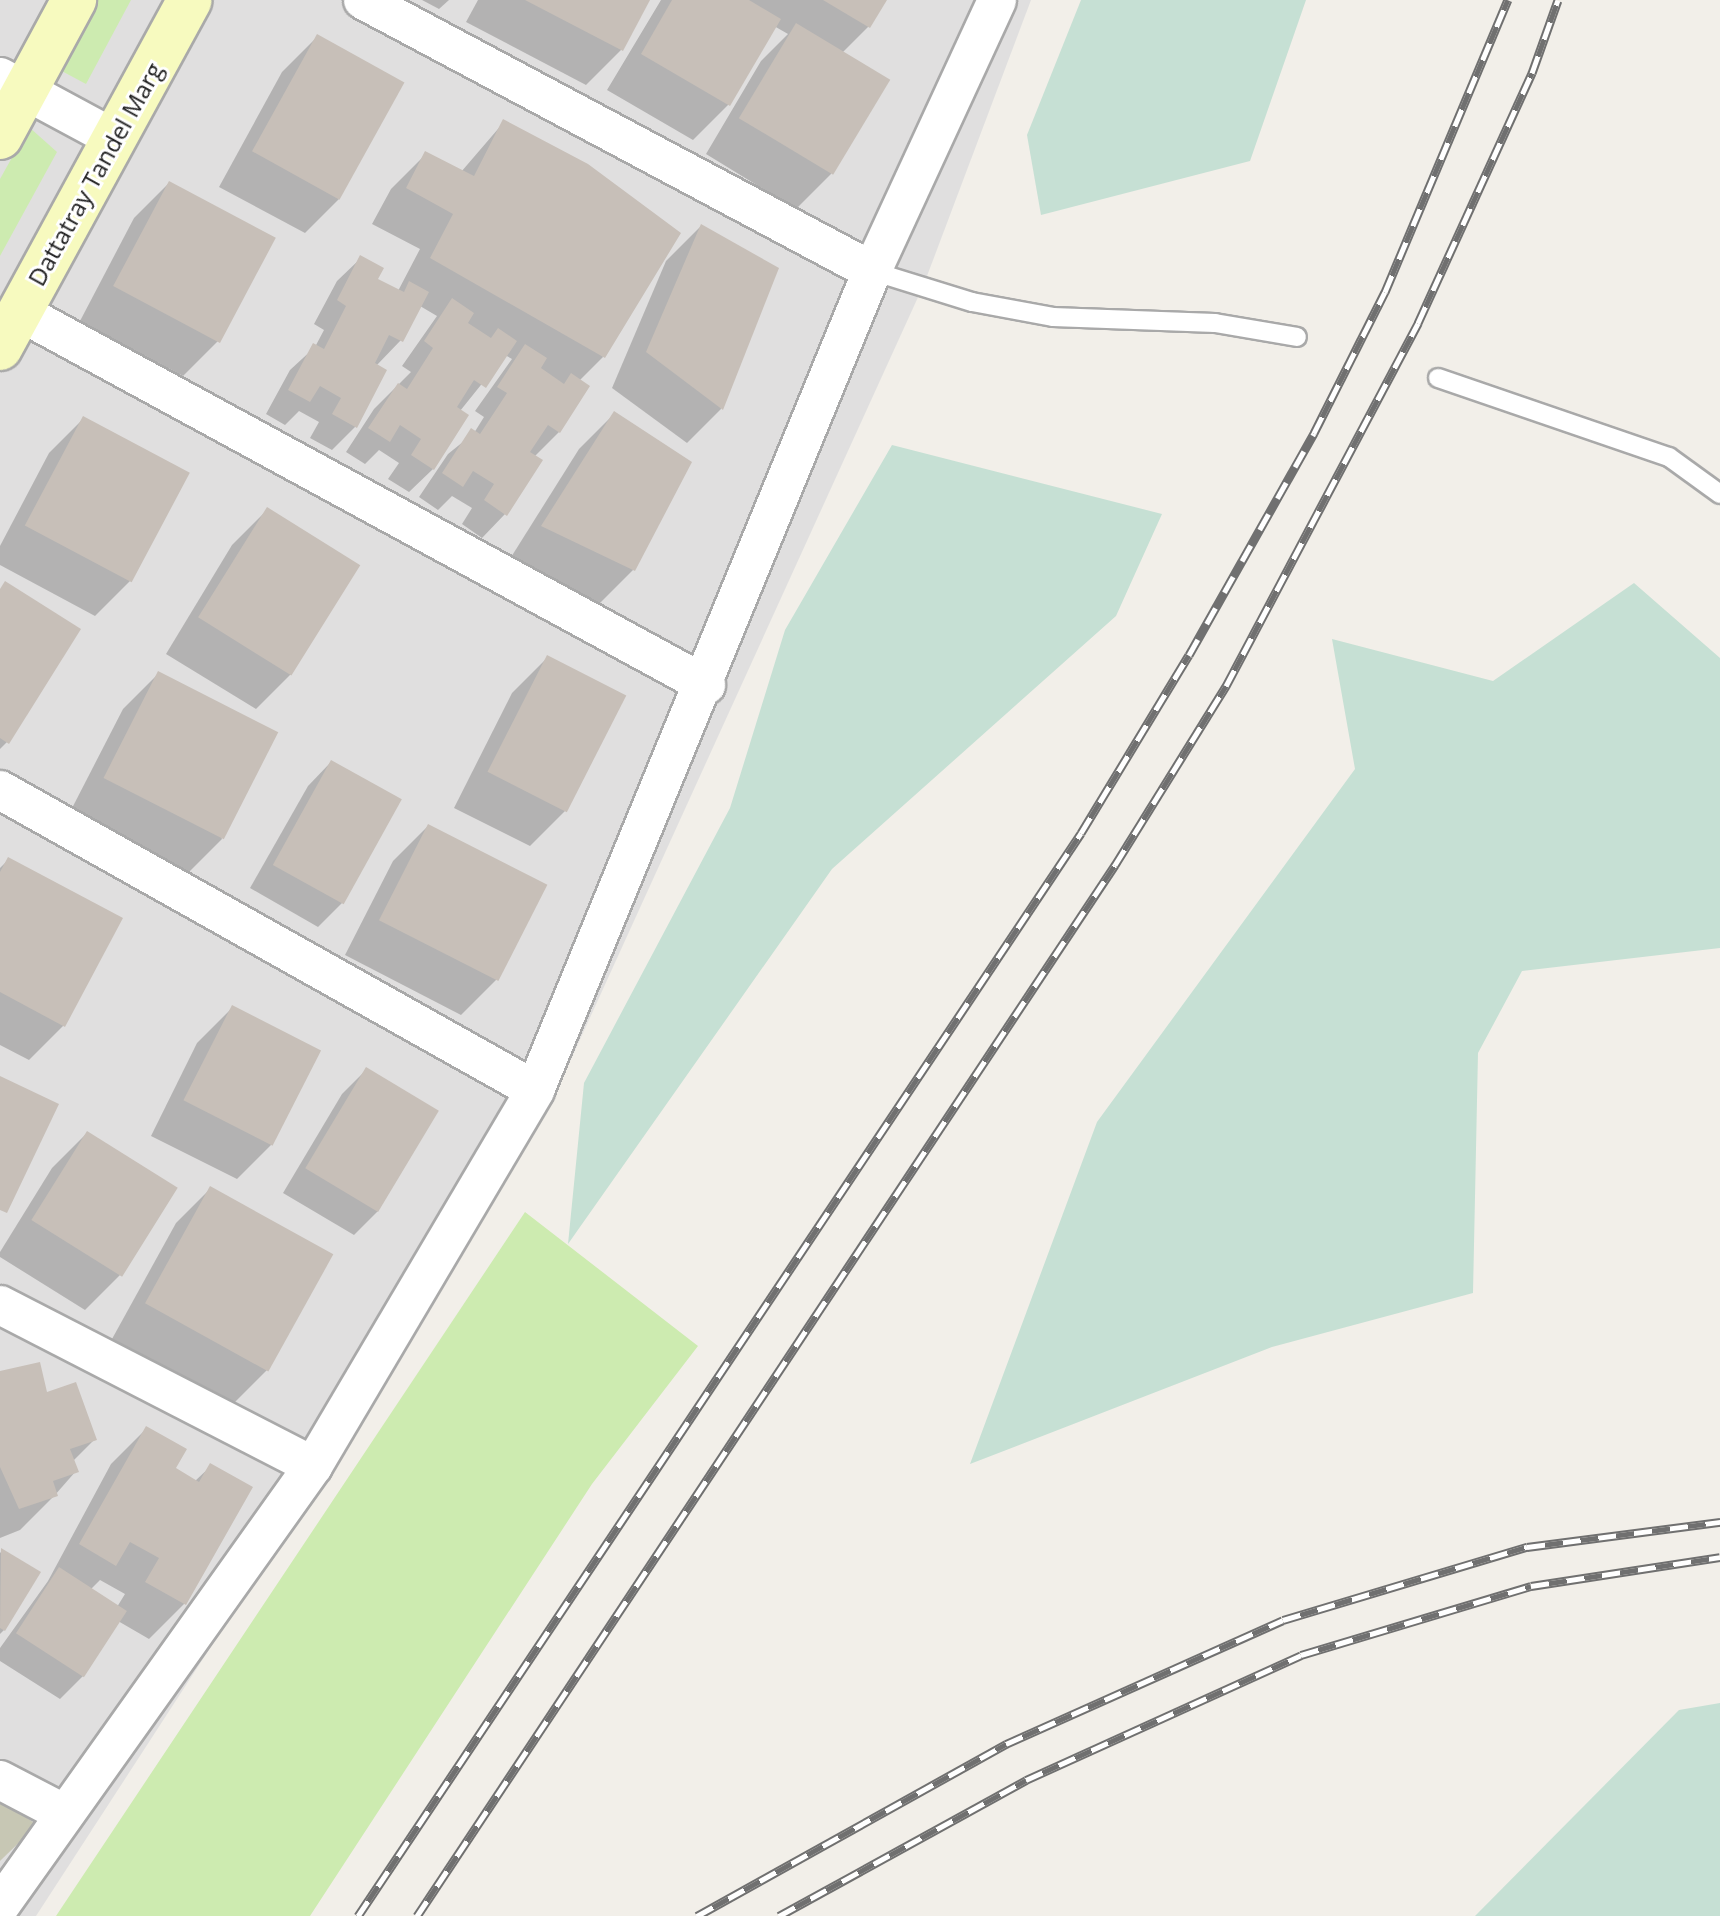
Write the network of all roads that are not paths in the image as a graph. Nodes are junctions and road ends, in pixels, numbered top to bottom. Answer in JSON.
{"nodes":[{"id":1,"x":74,"y":0,"type":"edge"},
{"id":2,"x":190,"y":0,"type":"edge"},
{"id":3,"x":363,"y":0,"type":"edge"},
{"id":4,"x":997,"y":0,"type":"edge"},
{"id":5,"x":12,"y":84,"type":"edge"},
{"id":6,"x":0,"y":137,"type":"edge"},
{"id":7,"x":115,"y":139,"type":"junction"},
{"id":8,"x":872,"y":271,"type":"junction"},
{"id":9,"x":10,"y":330,"type":"edge"},
{"id":10,"x":1297,"y":337,"type":"dead end"},
{"id":11,"x":1438,"y":378,"type":"dead end"},
{"id":12,"x":1720,"y":494,"type":"edge"},
{"id":13,"x":706,"y":685,"type":"junction"},
{"id":14,"x":0,"y":790,"type":"edge"},
{"id":15,"x":535,"y":1090,"type":"junction"},
{"id":16,"x":0,"y":1305,"type":"edge"},
{"id":17,"x":313,"y":1466,"type":"junction"},
{"id":18,"x":0,"y":1780,"type":"edge"},
{"id":19,"x":63,"y":1813,"type":"junction"},
{"id":20,"x":0,"y":1906,"type":"edge"}],
"edges":[{"from":1,"to":5,"type":"main road"},
{"from":2,"to":7,"type":"main road","name":"Dattatray Tandel Marg"},
{"from":3,"to":8,"type":"street"},
{"from":4,"to":8,"type":"street"},
{"from":5,"to":6,"type":"main road"},
{"from":5,"to":7,"type":"street"},
{"from":7,"to":9,"type":"main road","name":"Dattatray Tandel Marg"},
{"from":8,"to":10,"type":"lane"},
{"from":8,"to":13,"type":"street"},
{"from":9,"to":13,"type":"street"},
{"from":11,"to":12,"type":"lane"},
{"from":13,"to":15,"type":"street"},
{"from":14,"to":15,"type":"street"},
{"from":15,"to":17,"type":"street"},
{"from":16,"to":17,"type":"street"},
{"from":17,"to":19,"type":"street"},
{"from":18,"to":19,"type":"street"},
{"from":19,"to":20,"type":"street"}]}
